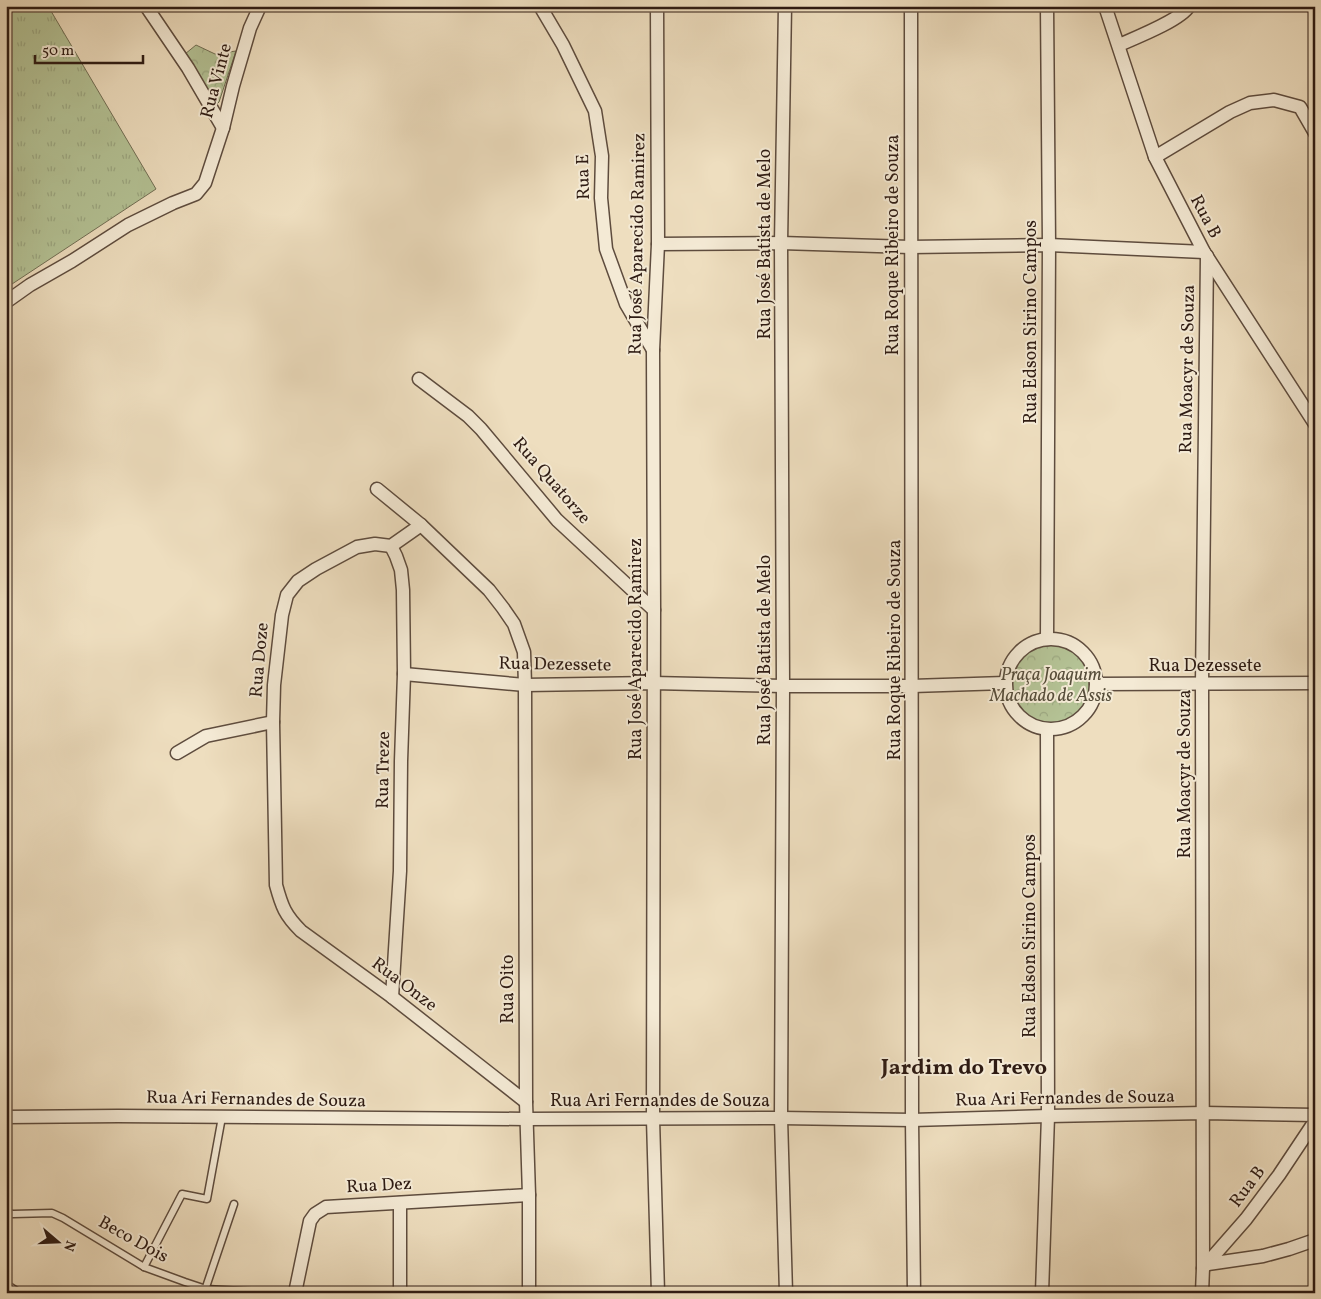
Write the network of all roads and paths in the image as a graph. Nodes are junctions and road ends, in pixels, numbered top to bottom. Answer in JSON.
{"nodes":[{"id":1,"x":146,"y":6,"type":"edge"},
{"id":2,"x":260,"y":6,"type":"edge"},
{"id":3,"x":540,"y":6,"type":"edge"},
{"id":4,"x":658,"y":6,"type":"edge"},
{"id":5,"x":785,"y":6,"type":"edge"},
{"id":6,"x":911,"y":6,"type":"edge"},
{"id":7,"x":1048,"y":6,"type":"edge"},
{"id":8,"x":1106,"y":6,"type":"edge"},
{"id":9,"x":1189,"y":6,"type":"edge"},
{"id":10,"x":1119,"y":45,"type":"junction"},
{"id":11,"x":223,"y":128,"type":"junction"},
{"id":12,"x":1315,"y":133,"type":"edge"},
{"id":13,"x":1155,"y":157,"type":"junction"},
{"id":14,"x":781,"y":242,"type":"junction"},
{"id":15,"x":658,"y":244,"type":"junction"},
{"id":16,"x":1049,"y":246,"type":"junction"},
{"id":17,"x":910,"y":247,"type":"junction"},
{"id":18,"x":1205,"y":254,"type":"junction"},
{"id":19,"x":6,"y":302,"type":"edge"},
{"id":20,"x":653,"y":350,"type":"junction"},
{"id":21,"x":419,"y":379,"type":"dead end"},
{"id":22,"x":1315,"y":423,"type":"edge"},
{"id":23,"x":377,"y":489,"type":"dead end"},
{"id":24,"x":421,"y":525,"type":"junction"},
{"id":25,"x":391,"y":546,"type":"junction"},
{"id":26,"x":654,"y":610,"type":"junction"},
{"id":27,"x":1047,"y":639,"type":"junction"},
{"id":28,"x":404,"y":674,"type":"junction"},
{"id":29,"x":653,"y":682,"type":"junction"},
{"id":30,"x":1005,"y":683,"type":"junction"},
{"id":31,"x":1202,"y":683,"type":"junction"},
{"id":32,"x":1315,"y":683,"type":"edge"},
{"id":33,"x":1096,"y":684,"type":"junction"},
{"id":34,"x":525,"y":685,"type":"junction"},
{"id":35,"x":783,"y":686,"type":"junction"},
{"id":36,"x":912,"y":686,"type":"junction"},
{"id":37,"x":273,"y":722,"type":"junction"},
{"id":38,"x":1047,"y":730,"type":"junction"},
{"id":39,"x":177,"y":753,"type":"dead end"},
{"id":40,"x":276,"y":885,"type":"joint"},
{"id":41,"x":392,"y":997,"type":"junction"},
{"id":42,"x":526,"y":1102,"type":"junction"},
{"id":43,"x":1204,"y":1113,"type":"junction"},
{"id":44,"x":1315,"y":1115,"type":"edge"},
{"id":45,"x":1048,"y":1116,"type":"junction"},
{"id":46,"x":6,"y":1117,"type":"edge"},
{"id":47,"x":222,"y":1117,"type":"junction"},
{"id":48,"x":781,"y":1118,"type":"junction"},
{"id":49,"x":526,"y":1119,"type":"junction"},
{"id":50,"x":653,"y":1119,"type":"junction"},
{"id":51,"x":912,"y":1120,"type":"junction"},
{"id":52,"x":1315,"y":1121,"type":"edge"},
{"id":53,"x":529,"y":1196,"type":"junction"},
{"id":54,"x":400,"y":1203,"type":"junction"},
{"id":55,"x":234,"y":1204,"type":"dead end"},
{"id":56,"x":6,"y":1213,"type":"edge"},
{"id":57,"x":1315,"y":1240,"type":"edge"},
{"id":58,"x":1206,"y":1266,"type":"junction"},
{"id":59,"x":144,"y":1267,"type":"junction"},
{"id":60,"x":6,"y":1284,"type":"edge"},
{"id":61,"x":205,"y":1291,"type":"edge"},
{"id":62,"x":20,"y":1293,"type":"edge"},
{"id":63,"x":277,"y":1293,"type":"edge"},
{"id":64,"x":296,"y":1293,"type":"edge"},
{"id":65,"x":400,"y":1293,"type":"edge"},
{"id":66,"x":529,"y":1293,"type":"edge"},
{"id":67,"x":658,"y":1293,"type":"edge"},
{"id":68,"x":786,"y":1293,"type":"edge"},
{"id":69,"x":914,"y":1293,"type":"edge"},
{"id":70,"x":1042,"y":1293,"type":"edge"},
{"id":71,"x":1202,"y":1293,"type":"edge"}],
"edges":[{"from":1,"to":11,"type":"street"},
{"from":2,"to":11,"type":"street","name":"Rua Vinte"},
{"from":3,"to":20,"type":"street","name":"Rua E"},
{"from":4,"to":15,"type":"street","name":"Rua José Aparecido Ramirez"},
{"from":5,"to":14,"type":"street","name":"Rua José Batista de Melo"},
{"from":6,"to":17,"type":"street","name":"Rua Roque Ribeiro de Souza"},
{"from":7,"to":16,"type":"street","name":"Rua Edson Sirino Campos"},
{"from":8,"to":10,"type":"street","name":"Rua B"},
{"from":9,"to":10,"type":"street"},
{"from":10,"to":13,"type":"street","name":"Rua B"},
{"from":11,"to":19,"type":"street","name":"Rua Vinte"},
{"from":12,"to":13,"type":"street"},
{"from":13,"to":18,"type":"street","name":"Rua B"},
{"from":14,"to":15,"type":"street"},
{"from":14,"to":17,"type":"street"},
{"from":14,"to":35,"type":"street","name":"Rua José Batista de Melo"},
{"from":15,"to":20,"type":"street","name":"Rua José Aparecido Ramirez"},
{"from":16,"to":17,"type":"street"},
{"from":16,"to":18,"type":"street"},
{"from":16,"to":27,"type":"street","name":"Rua Edson Sirino Campos"},
{"from":17,"to":36,"type":"street","name":"Rua Roque Ribeiro de Souza"},
{"from":18,"to":22,"type":"street","name":"Rua B"},
{"from":18,"to":31,"type":"street","name":"Rua Moacyr de Souza"},
{"from":20,"to":26,"type":"street","name":"Rua José Aparecido Ramirez"},
{"from":21,"to":26,"type":"street","name":"Rua Quatorze"},
{"from":23,"to":24,"type":"street"},
{"from":24,"to":25,"type":"street"},
{"from":24,"to":34,"type":"street"},
{"from":25,"to":28,"type":"street","name":"Rua Treze"},
{"from":25,"to":37,"type":"street","name":"Rua Doze"},
{"from":26,"to":29,"type":"street","name":"Rua José Aparecido Ramirez"},
{"from":27,"to":30,"type":"street"},
{"from":27,"to":33,"type":"street"},
{"from":28,"to":34,"type":"street","name":"Rua Dezessete"},
{"from":28,"to":41,"type":"street","name":"Rua Treze"},
{"from":29,"to":34,"type":"street","name":"Rua Dezessete"},
{"from":29,"to":35,"type":"street","name":"Rua Dezessete"},
{"from":29,"to":50,"type":"street","name":"Rua José Aparecido Ramirez"},
{"from":30,"to":36,"type":"street","name":"Rua Dezessete"},
{"from":30,"to":38,"type":"street"},
{"from":31,"to":32,"type":"street","name":"Rua Dezessete"},
{"from":31,"to":33,"type":"street","name":"Rua Dezessete"},
{"from":31,"to":43,"type":"street","name":"Rua Moacyr de Souza"},
{"from":33,"to":38,"type":"street"},
{"from":34,"to":42,"type":"street","name":"Rua Oito"},
{"from":35,"to":36,"type":"street","name":"Rua Dezessete"},
{"from":35,"to":48,"type":"street","name":"Rua José Batista de Melo"},
{"from":36,"to":51,"type":"street","name":"Rua Roque Ribeiro de Souza"},
{"from":37,"to":39,"type":"street"},
{"from":37,"to":40,"type":"street","name":"Rua Doze"},
{"from":38,"to":45,"type":"street","name":"Rua Edson Sirino Campos"},
{"from":40,"to":41,"type":"street","name":"Rua Onze"},
{"from":41,"to":42,"type":"street","name":"Rua Onze"},
{"from":42,"to":49,"type":"street","name":"Rua Oito"},
{"from":43,"to":44,"type":"street","name":"Rua Ari Fernandes de Souza"},
{"from":43,"to":45,"type":"street","name":"Rua Ari Fernandes de Souza"},
{"from":43,"to":58,"type":"street","name":"Rua Moacyr de Souza"},
{"from":45,"to":51,"type":"street","name":"Rua Ari Fernandes de Souza"},
{"from":45,"to":70,"type":"street","name":"Rua Edson Sirino Campos"},
{"from":46,"to":47,"type":"street","name":"Rua Ari Fernandes de Souza"},
{"from":47,"to":49,"type":"street","name":"Rua Ari Fernandes de Souza"},
{"from":47,"to":59,"type":"lane"},
{"from":48,"to":50,"type":"street","name":"Rua Ari Fernandes de Souza"},
{"from":48,"to":51,"type":"street","name":"Rua Ari Fernandes de Souza"},
{"from":48,"to":68,"type":"street","name":"Rua José Batista de Melo"},
{"from":49,"to":50,"type":"street","name":"Rua Ari Fernandes de Souza"},
{"from":49,"to":53,"type":"street","name":"Rua Oito"},
{"from":50,"to":67,"type":"street","name":"Rua José Aparecido Ramirez"},
{"from":51,"to":69,"type":"street","name":"Rua Roque Ribeiro de Souza"},
{"from":52,"to":58,"type":"street","name":"Rua B"},
{"from":53,"to":54,"type":"street","name":"Rua Dez"},
{"from":53,"to":66,"type":"street","name":"Rua Oito"},
{"from":54,"to":64,"type":"street","name":"Rua Dez"},
{"from":54,"to":65,"type":"street"},
{"from":55,"to":61,"type":"lane"},
{"from":56,"to":59,"type":"lane","name":"Beco Dois"},
{"from":57,"to":58,"type":"street"},
{"from":58,"to":71,"type":"street","name":"Rua Moacyr de Souza"},
{"from":59,"to":61,"type":"lane","name":"Beco Dois"},
{"from":60,"to":62,"type":"lane"},
{"from":61,"to":63,"type":"lane","name":"Beco Dois"}]}
